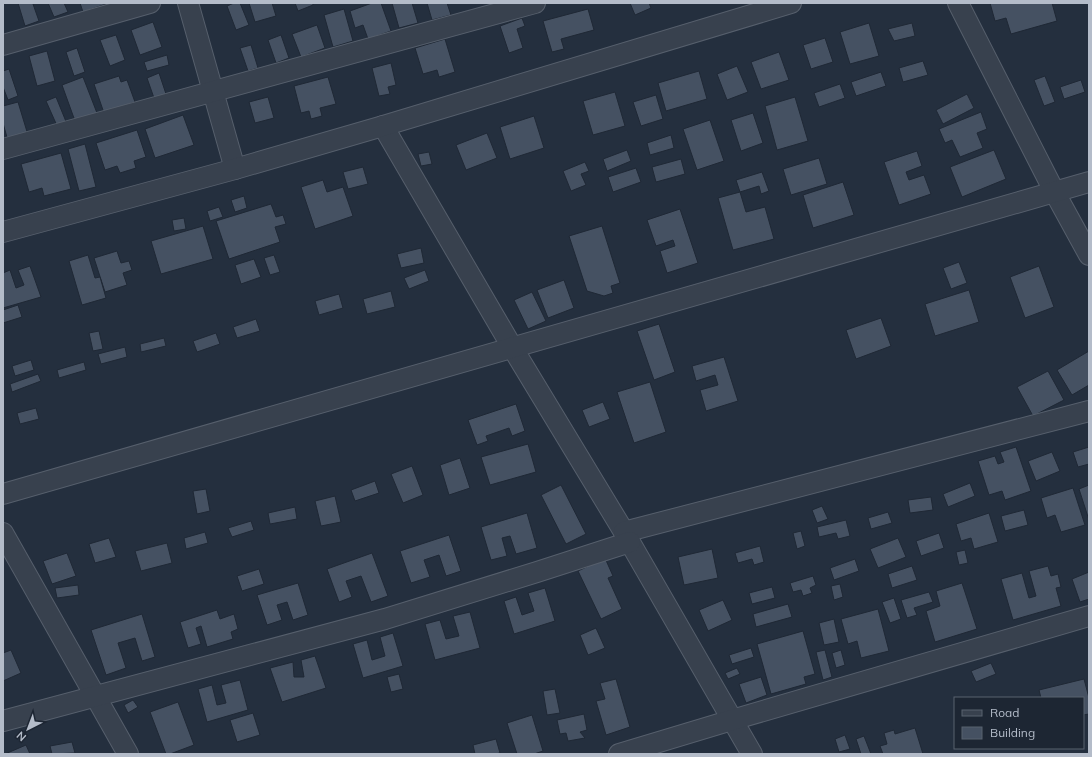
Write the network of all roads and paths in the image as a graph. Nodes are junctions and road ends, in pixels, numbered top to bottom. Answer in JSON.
{"nodes":[{"id":1,"x":150,"y":3,"type":"edge"},
{"id":2,"x":188,"y":3,"type":"edge"},
{"id":3,"x":535,"y":3,"type":"edge"},
{"id":4,"x":791,"y":3,"type":"edge"},
{"id":5,"x":958,"y":3,"type":"edge"},
{"id":6,"x":3,"y":45,"type":"edge"},
{"id":7,"x":213,"y":92,"type":"junction"},
{"id":8,"x":383,"y":126,"type":"junction"},
{"id":9,"x":3,"y":149,"type":"edge"},
{"id":10,"x":236,"y":169,"type":"junction"},
{"id":11,"x":1089,"y":182,"type":"edge"},
{"id":12,"x":1054,"y":192,"type":"junction"},
{"id":13,"x":3,"y":232,"type":"edge"},
{"id":14,"x":1089,"y":255,"type":"edge"},
{"id":15,"x":512,"y":347,"type":"junction"},
{"id":16,"x":1089,"y":412,"type":"edge"},
{"id":17,"x":3,"y":494,"type":"edge"},
{"id":18,"x":3,"y":533,"type":"edge"},
{"id":19,"x":627,"y":537,"type":"junction"},
{"id":20,"x":1089,"y":616,"type":"edge"},
{"id":21,"x":95,"y":696,"type":"junction"},
{"id":22,"x":732,"y":720,"type":"junction"},
{"id":23,"x":3,"y":721,"type":"edge"},
{"id":24,"x":128,"y":754,"type":"edge"},
{"id":25,"x":619,"y":754,"type":"edge"},
{"id":26,"x":752,"y":754,"type":"edge"}],
"edges":[{"from":1,"to":6,"type":"street"},
{"from":2,"to":7,"type":"street"},
{"from":3,"to":7,"type":"street"},
{"from":4,"to":8,"type":"street"},
{"from":5,"to":12,"type":"street"},
{"from":7,"to":9,"type":"street"},
{"from":7,"to":10,"type":"street"},
{"from":8,"to":10,"type":"street"},
{"from":8,"to":15,"type":"street"},
{"from":10,"to":13,"type":"street"},
{"from":11,"to":12,"type":"street"},
{"from":12,"to":14,"type":"street"},
{"from":12,"to":15,"type":"street"},
{"from":15,"to":17,"type":"street"},
{"from":15,"to":19,"type":"street"},
{"from":16,"to":19,"type":"street"},
{"from":18,"to":21,"type":"street"},
{"from":19,"to":21,"type":"street"},
{"from":19,"to":22,"type":"street"},
{"from":20,"to":22,"type":"street"},
{"from":21,"to":23,"type":"street"},
{"from":21,"to":24,"type":"street"},
{"from":22,"to":25,"type":"street"},
{"from":22,"to":26,"type":"street"}]}
